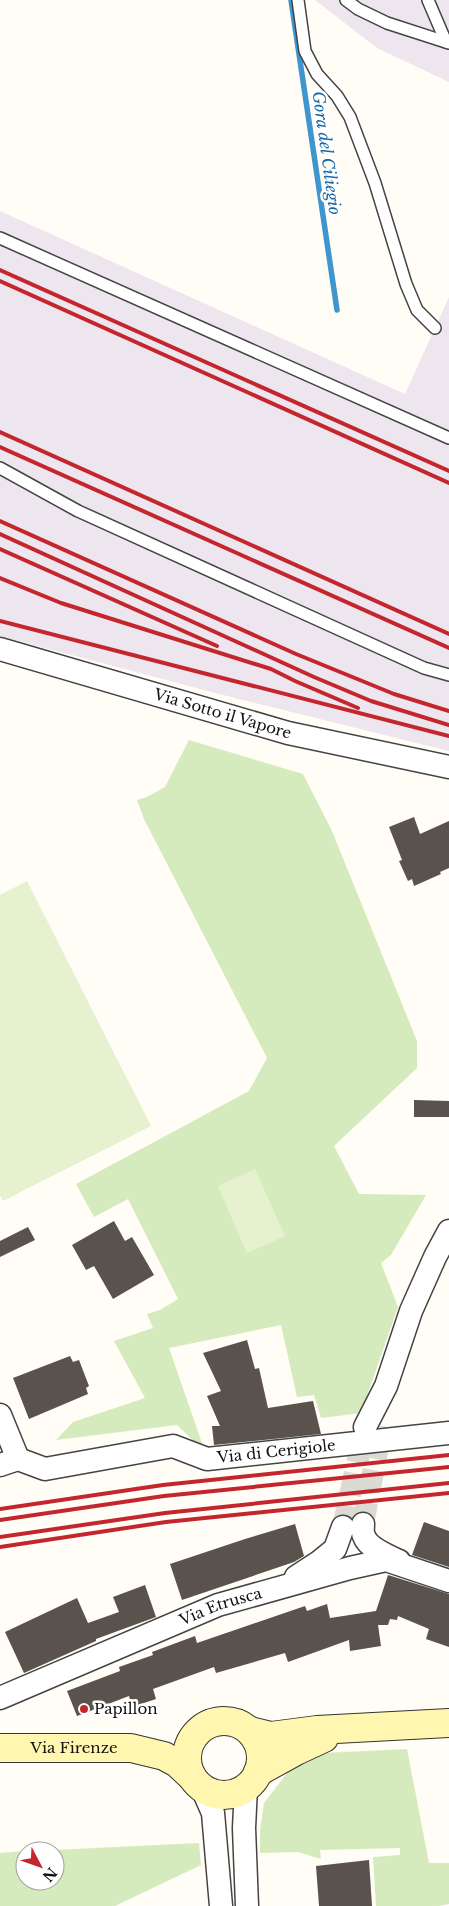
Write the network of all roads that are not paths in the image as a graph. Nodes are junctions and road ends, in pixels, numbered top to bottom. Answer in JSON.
{"nodes":[{"id":1,"x":298,"y":0,"type":"edge"},
{"id":2,"x":346,"y":0,"type":"edge"},
{"id":3,"x":428,"y":0,"type":"edge"},
{"id":4,"x":447,"y":42,"type":"edge"},
{"id":5,"x":0,"y":238,"type":"edge"},
{"id":6,"x":435,"y":328,"type":"dead end"},
{"id":7,"x":449,"y":438,"type":"edge"},
{"id":8,"x":0,"y":468,"type":"edge"},
{"id":9,"x":0,"y":649,"type":"edge"},
{"id":10,"x":449,"y":675,"type":"edge"},
{"id":11,"x":449,"y":767,"type":"edge"},
{"id":12,"x":449,"y":1231,"type":"edge"},
{"id":13,"x":442,"y":1260,"type":"edge"},
{"id":14,"x":0,"y":1415,"type":"edge"},
{"id":15,"x":373,"y":1427,"type":"tunnel mouth"},
{"id":16,"x":449,"y":1433,"type":"edge"},
{"id":17,"x":9,"y":1462,"type":"edge"},
{"id":18,"x":449,"y":1581,"type":"edge"},
{"id":19,"x":266,"y":1592,"type":"junction"},
{"id":20,"x":0,"y":1698,"type":"edge"},
{"id":21,"x":449,"y":1723,"type":"edge"},
{"id":22,"x":208,"y":1725,"type":"junction"},
{"id":23,"x":346,"y":1729,"type":"junction"},
{"id":24,"x":250,"y":1731,"type":"junction"},
{"id":25,"x":131,"y":1748,"type":"junction"},
{"id":26,"x":5,"y":1749,"type":"edge"},
{"id":27,"x":252,"y":1779,"type":"junction"},
{"id":28,"x":197,"y":1783,"type":"junction"},
{"id":29,"x":221,"y":1906,"type":"edge"},
{"id":30,"x":247,"y":1906,"type":"edge"}],
"edges":[{"from":1,"to":6,"type":"lane"},
{"from":2,"to":4,"type":"lane"},
{"from":3,"to":4,"type":"lane"},
{"from":5,"to":7,"type":"lane"},
{"from":8,"to":10,"type":"lane"},
{"from":9,"to":11,"type":"street","name":"Via Sotto il Vapore"},
{"from":12,"to":13,"type":"street"},
{"from":13,"to":15,"type":"street"},
{"from":14,"to":17,"type":"street","name":"Via di Cerigiole"},
{"from":16,"to":17,"type":"street","name":"Via di Cerigiole"},
{"from":18,"to":19,"type":"street","name":"Via Etrusca"},
{"from":18,"to":19,"type":"street"},
{"from":19,"to":20,"type":"street","name":"Via Etrusca"},
{"from":21,"to":23,"type":"main road","name":"Via Firenze"},
{"from":22,"to":24,"type":"main road","name":"Via Firenze"},
{"from":22,"to":25,"type":"main road","name":"Via Firenze"},
{"from":22,"to":28,"type":"main road"},
{"from":23,"to":24,"type":"main road","name":"Via Firenze"},
{"from":23,"to":27,"type":"main road","name":"Via Firenze"},
{"from":24,"to":27,"type":"main road"},
{"from":25,"to":26,"type":"main road","name":"Via Firenze"},
{"from":25,"to":28,"type":"main road","name":"Via Firenze"},
{"from":27,"to":28,"type":"main road","name":"Via Firenze"},
{"from":27,"to":30,"type":"street"},
{"from":28,"to":29,"type":"street"}]}
